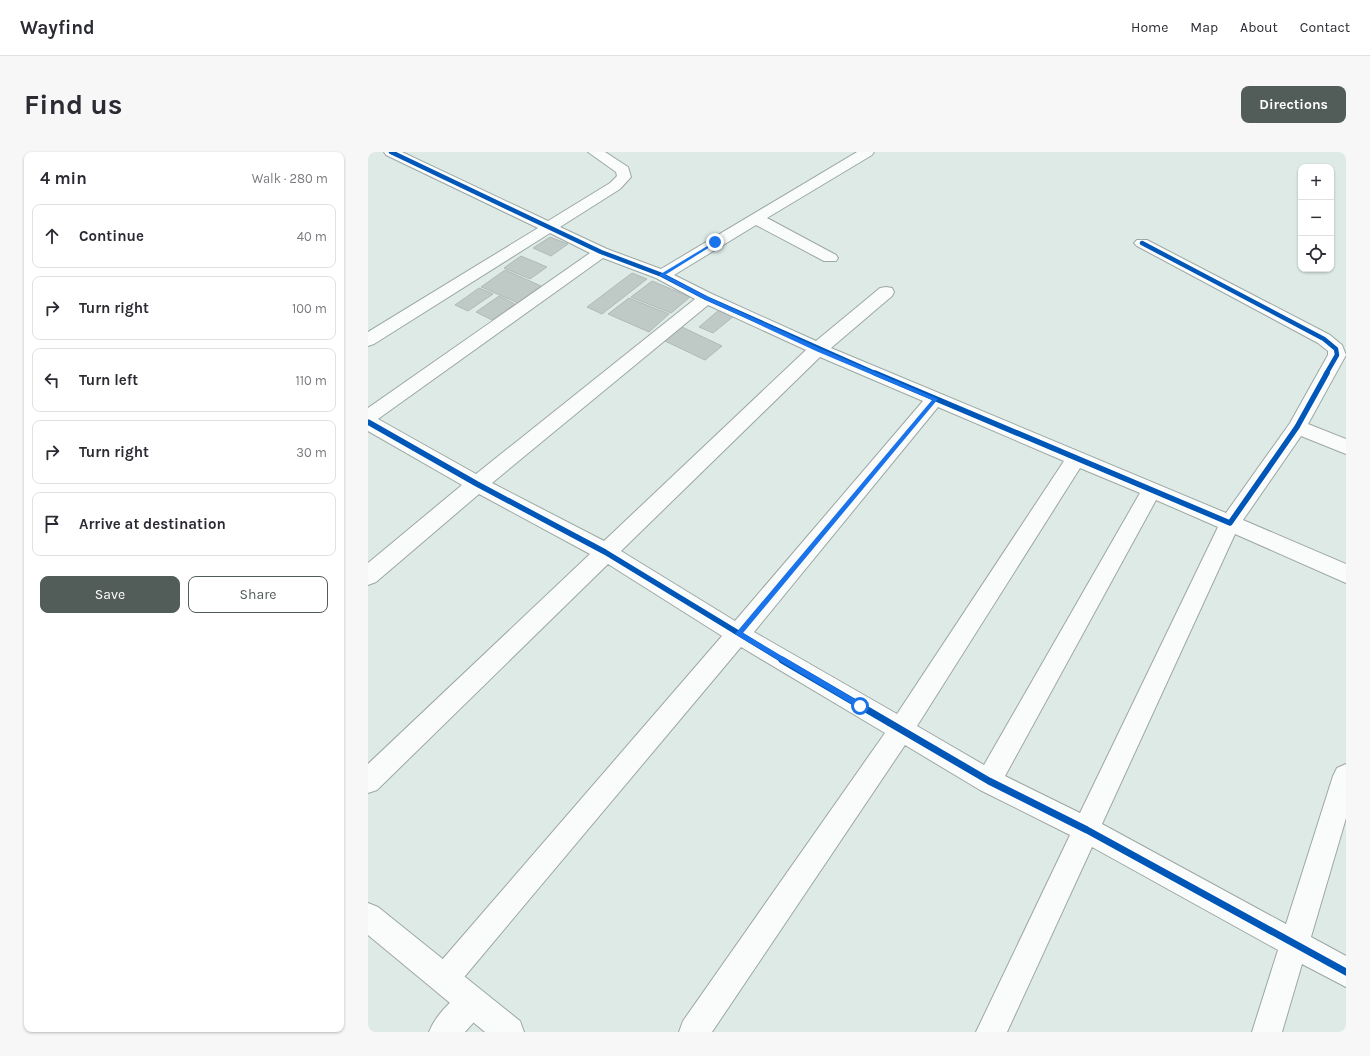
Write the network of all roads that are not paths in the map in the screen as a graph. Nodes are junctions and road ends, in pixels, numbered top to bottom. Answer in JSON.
{"nodes":[{"id":1,"x":391,"y":152,"type":"edge"},
{"id":2,"x":595,"y":152,"type":"edge"},
{"id":3,"x":867,"y":152,"type":"edge"},
{"id":4,"x":756,"y":218,"type":"junction"},
{"id":5,"x":551,"y":227,"type":"junction"},
{"id":6,"x":1142,"y":243,"type":"dead end"},
{"id":7,"x":601,"y":252,"type":"junction"},
{"id":8,"x":830,"y":258,"type":"dead end"},
{"id":9,"x":662,"y":275,"type":"junction"},
{"id":10,"x":886,"y":292,"type":"dead end"},
{"id":11,"x":706,"y":298,"type":"junction"},
{"id":12,"x":368,"y":340,"type":"edge"},
{"id":13,"x":818,"y":350,"type":"junction"},
{"id":14,"x":935,"y":399,"type":"junction"},
{"id":15,"x":368,"y":417,"type":"edge"},
{"id":16,"x":368,"y":422,"type":"edge"},
{"id":17,"x":1297,"y":428,"type":"junction"},
{"id":18,"x":1346,"y":447,"type":"edge"},
{"id":19,"x":1076,"y":459,"type":"junction"},
{"id":20,"x":477,"y":484,"type":"junction"},
{"id":21,"x":1152,"y":490,"type":"junction"},
{"id":22,"x":1230,"y":523,"type":"junction"},
{"id":23,"x":605,"y":552,"type":"junction"},
{"id":24,"x":1346,"y":574,"type":"edge"},
{"id":25,"x":368,"y":576,"type":"edge"},
{"id":26,"x":738,"y":634,"type":"junction"},
{"id":27,"x":901,"y":730,"type":"junction"},
{"id":28,"x":1346,"y":776,"type":"edge"},
{"id":29,"x":368,"y":781,"type":"edge"},
{"id":30,"x":989,"y":781,"type":"junction"},
{"id":31,"x":1087,"y":830,"type":"junction"},
{"id":32,"x":368,"y":917,"type":"edge"},
{"id":33,"x":1294,"y":943,"type":"junction"},
{"id":34,"x":1346,"y":972,"type":"edge"},
{"id":35,"x":445,"y":978,"type":"junction"},
{"id":36,"x":473,"y":1002,"type":"junction"},
{"id":37,"x":444,"y":1032,"type":"edge"},
{"id":38,"x":509,"y":1032,"type":"edge"},
{"id":39,"x":694,"y":1032,"type":"edge"},
{"id":40,"x":992,"y":1032,"type":"edge"},
{"id":41,"x":1267,"y":1032,"type":"edge"}],
"edges":[{"from":1,"to":5,"type":"street"},
{"from":2,"to":5,"type":"street"},
{"from":3,"to":4,"type":"street"},
{"from":4,"to":8,"type":"street"},
{"from":4,"to":9,"type":"street"},
{"from":5,"to":7,"type":"street"},
{"from":5,"to":12,"type":"street"},
{"from":6,"to":17,"type":"street"},
{"from":7,"to":9,"type":"street"},
{"from":7,"to":15,"type":"street"},
{"from":9,"to":11,"type":"street"},
{"from":10,"to":13,"type":"street"},
{"from":11,"to":13,"type":"street"},
{"from":11,"to":20,"type":"street"},
{"from":13,"to":14,"type":"street"},
{"from":13,"to":23,"type":"street"},
{"from":14,"to":19,"type":"street"},
{"from":14,"to":26,"type":"street"},
{"from":16,"to":20,"type":"street"},
{"from":17,"to":18,"type":"street"},
{"from":17,"to":22,"type":"street"},
{"from":19,"to":21,"type":"street"},
{"from":19,"to":27,"type":"street"},
{"from":20,"to":23,"type":"street"},
{"from":20,"to":25,"type":"street"},
{"from":21,"to":22,"type":"street"},
{"from":21,"to":30,"type":"street"},
{"from":22,"to":24,"type":"street"},
{"from":22,"to":31,"type":"street"},
{"from":23,"to":26,"type":"street"},
{"from":23,"to":29,"type":"street"},
{"from":26,"to":27,"type":"street"},
{"from":26,"to":35,"type":"street"},
{"from":27,"to":30,"type":"street"},
{"from":27,"to":39,"type":"street"},
{"from":28,"to":33,"type":"street"},
{"from":30,"to":31,"type":"street"},
{"from":31,"to":33,"type":"street"},
{"from":31,"to":40,"type":"street"},
{"from":32,"to":35,"type":"street"},
{"from":33,"to":34,"type":"street"},
{"from":33,"to":41,"type":"street"},
{"from":35,"to":36,"type":"street"},
{"from":36,"to":37,"type":"street"},
{"from":36,"to":38,"type":"street"}]}
